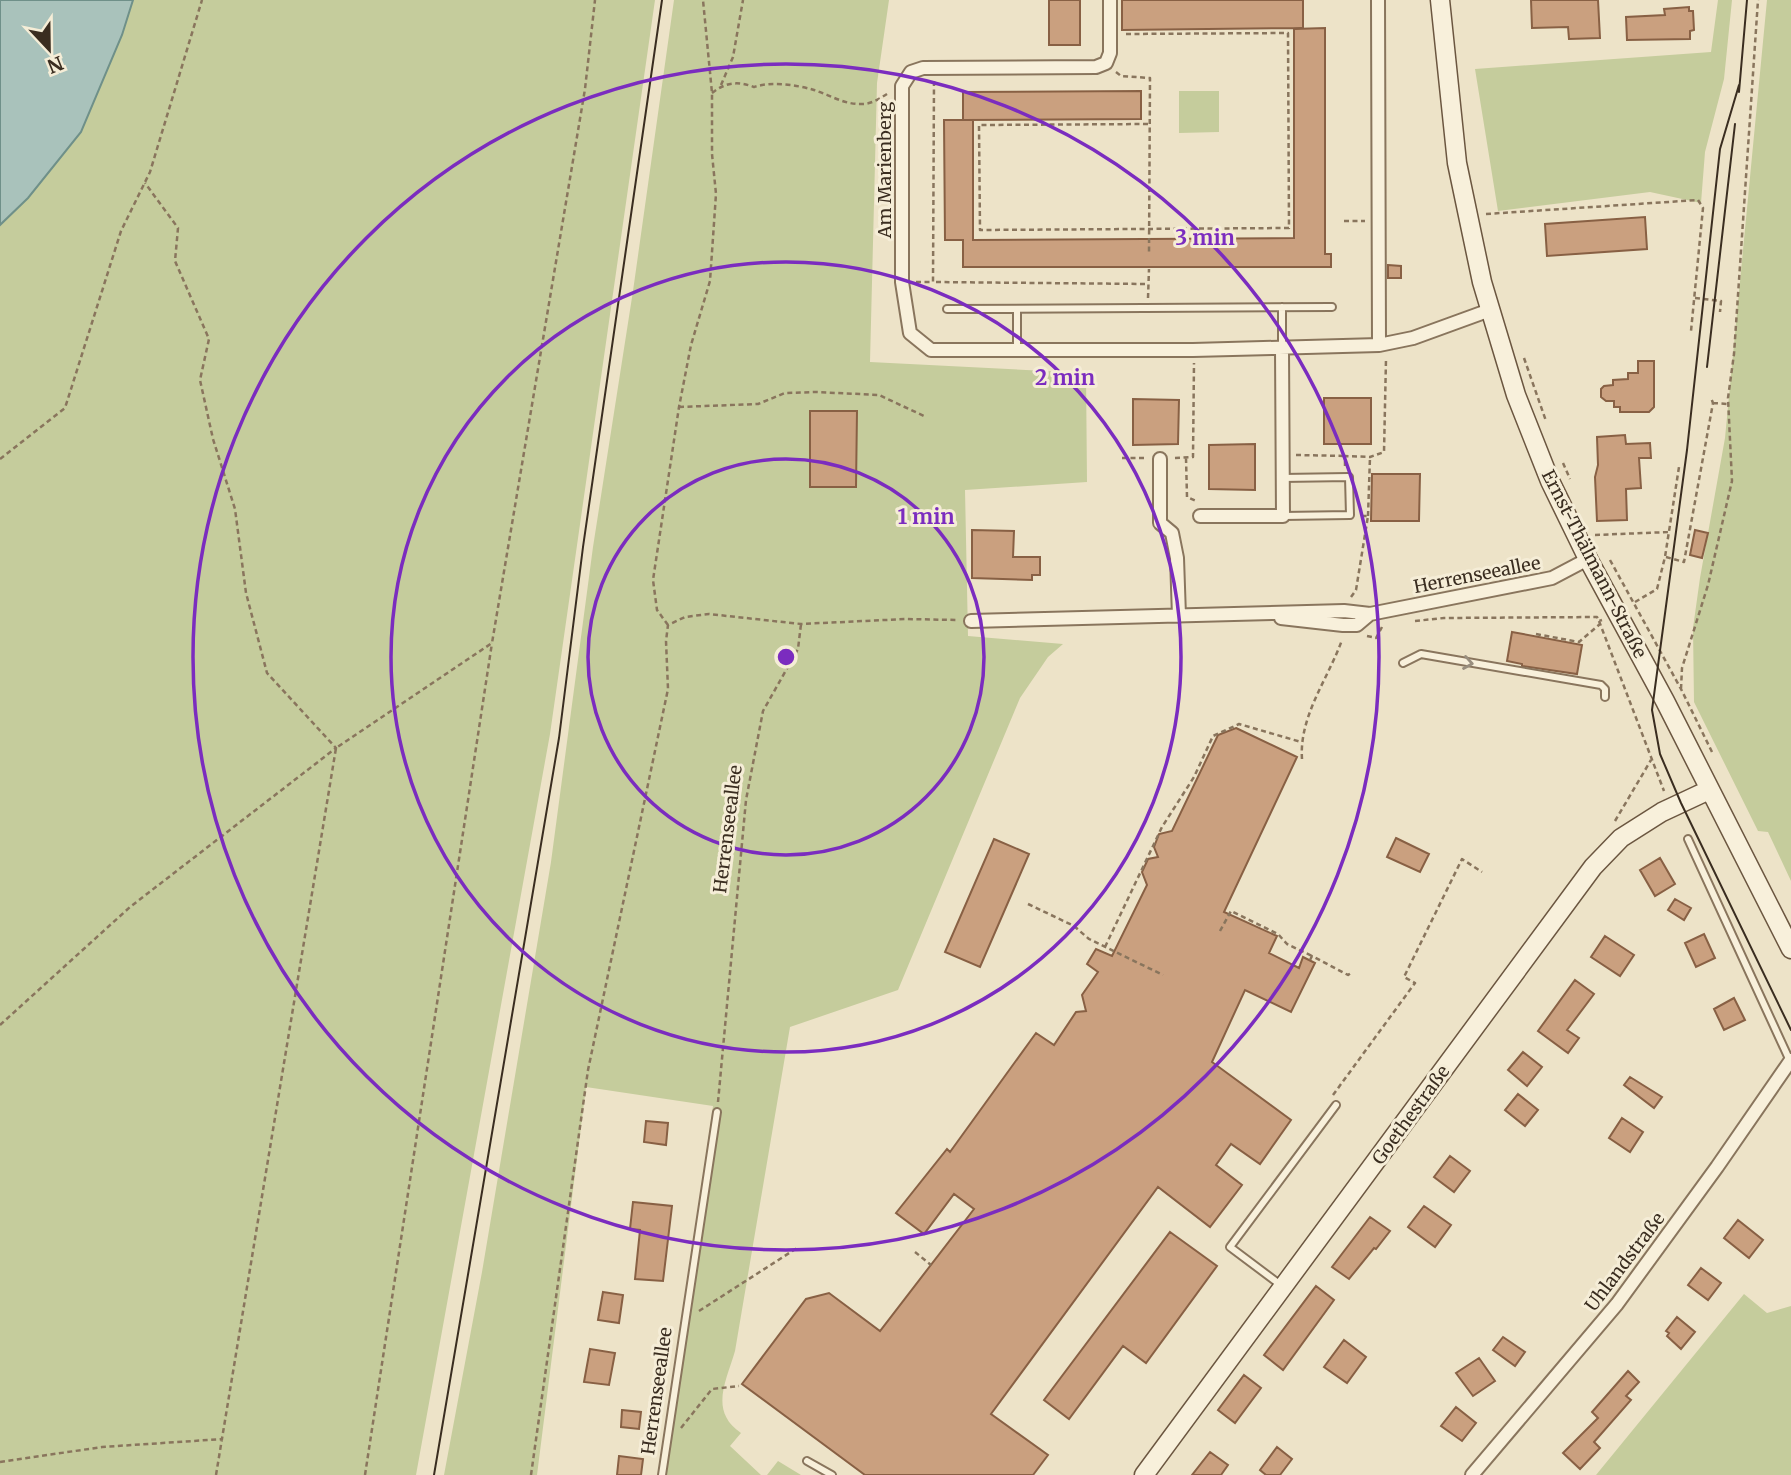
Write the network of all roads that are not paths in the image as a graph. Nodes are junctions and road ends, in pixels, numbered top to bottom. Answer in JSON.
{"nodes":[{"id":1,"x":1110,"y":0,"type":"edge"},
{"id":2,"x":1378,"y":0,"type":"edge"},
{"id":3,"x":1440,"y":0,"type":"edge"},
{"id":4,"x":1282,"y":307,"type":"junction"},
{"id":5,"x":1332,"y":307,"type":"dead end"},
{"id":6,"x":947,"y":309,"type":"dead end"},
{"id":7,"x":1017,"y":310,"type":"junction"},
{"id":8,"x":1490,"y":310,"type":"junction"},
{"id":9,"x":1282,"y":349,"type":"junction"},
{"id":10,"x":1382,"y":350,"type":"junction"},
{"id":11,"x":1017,"y":352,"type":"junction"},
{"id":12,"x":1160,"y":459,"type":"road end"},
{"id":13,"x":1282,"y":478,"type":"junction"},
{"id":14,"x":1199,"y":516,"type":"dead end"},
{"id":15,"x":1283,"y":516,"type":"junction"},
{"id":16,"x":1588,"y":559,"type":"junction"},
{"id":17,"x":1232,"y":614,"type":"junction"},
{"id":18,"x":1370,"y":614,"type":"junction"},
{"id":19,"x":1180,"y":615,"type":"junction"},
{"id":20,"x":971,"y":621,"type":"road end"},
{"id":21,"x":1403,"y":663,"type":"dead end"},
{"id":22,"x":1605,"y":697,"type":"dead end"},
{"id":23,"x":1709,"y":790,"type":"junction"},
{"id":24,"x":1688,"y":839,"type":"dead end"},
{"id":25,"x":1791,"y":949,"type":"edge"},
{"id":26,"x":1791,"y":1061,"type":"edge"},
{"id":27,"x":1336,"y":1105,"type":"dead end"},
{"id":28,"x":717,"y":1112,"type":"road end"},
{"id":29,"x":1283,"y":1287,"type":"junction"},
{"id":30,"x":807,"y":1461,"type":"dead end"},
{"id":31,"x":662,"y":1475,"type":"edge"},
{"id":32,"x":832,"y":1475,"type":"edge"},
{"id":33,"x":1144,"y":1475,"type":"edge"},
{"id":34,"x":1472,"y":1475,"type":"edge"}],
"edges":[{"from":1,"to":11,"type":"street","name":"Am Marienberg"},
{"from":2,"to":10,"type":"street"},
{"from":3,"to":8,"type":"main road","name":"Ernst-Thälmann-Straße"},
{"from":4,"to":5,"type":"lane"},
{"from":4,"to":7,"type":"lane"},
{"from":4,"to":9,"type":"lane"},
{"from":6,"to":7,"type":"lane"},
{"from":7,"to":11,"type":"lane"},
{"from":8,"to":10,"type":"street","name":"Am Marienberg"},
{"from":8,"to":16,"type":"main road","name":"Ernst-Thälmann-Straße"},
{"from":9,"to":10,"type":"street","name":"Am Marienberg"},
{"from":9,"to":11,"type":"street","name":"Am Marienberg"},
{"from":9,"to":13,"type":"street"},
{"from":12,"to":19,"type":"street"},
{"from":13,"to":15,"type":"street"},
{"from":13,"to":15,"type":"lane"},
{"from":14,"to":15,"type":"street"},
{"from":16,"to":18,"type":"street","name":"Herrenseeallee"},
{"from":16,"to":23,"type":"main road","name":"Ernst-Thälmann-Straße"},
{"from":17,"to":18,"type":"street","name":"Herrenseeallee"},
{"from":17,"to":18,"type":"street","name":"Herrenseeallee"},
{"from":17,"to":19,"type":"street","name":"Herrenseeallee"},
{"from":19,"to":20,"type":"street","name":"Herrenseeallee"},
{"from":21,"to":22,"type":"lane","one_way":true},
{"from":23,"to":25,"type":"main road","name":"Ernst-Thälmann-Straße"},
{"from":23,"to":29,"type":"main road","name":"Goethestraße"},
{"from":24,"to":26,"type":"lane"},
{"from":26,"to":34,"type":"street","name":"Uhlandstraße"},
{"from":27,"to":29,"type":"lane"},
{"from":28,"to":31,"type":"lane","name":"Herrenseeallee"},
{"from":29,"to":33,"type":"main road","name":"Goethestraße"},
{"from":30,"to":32,"type":"lane"}]}
